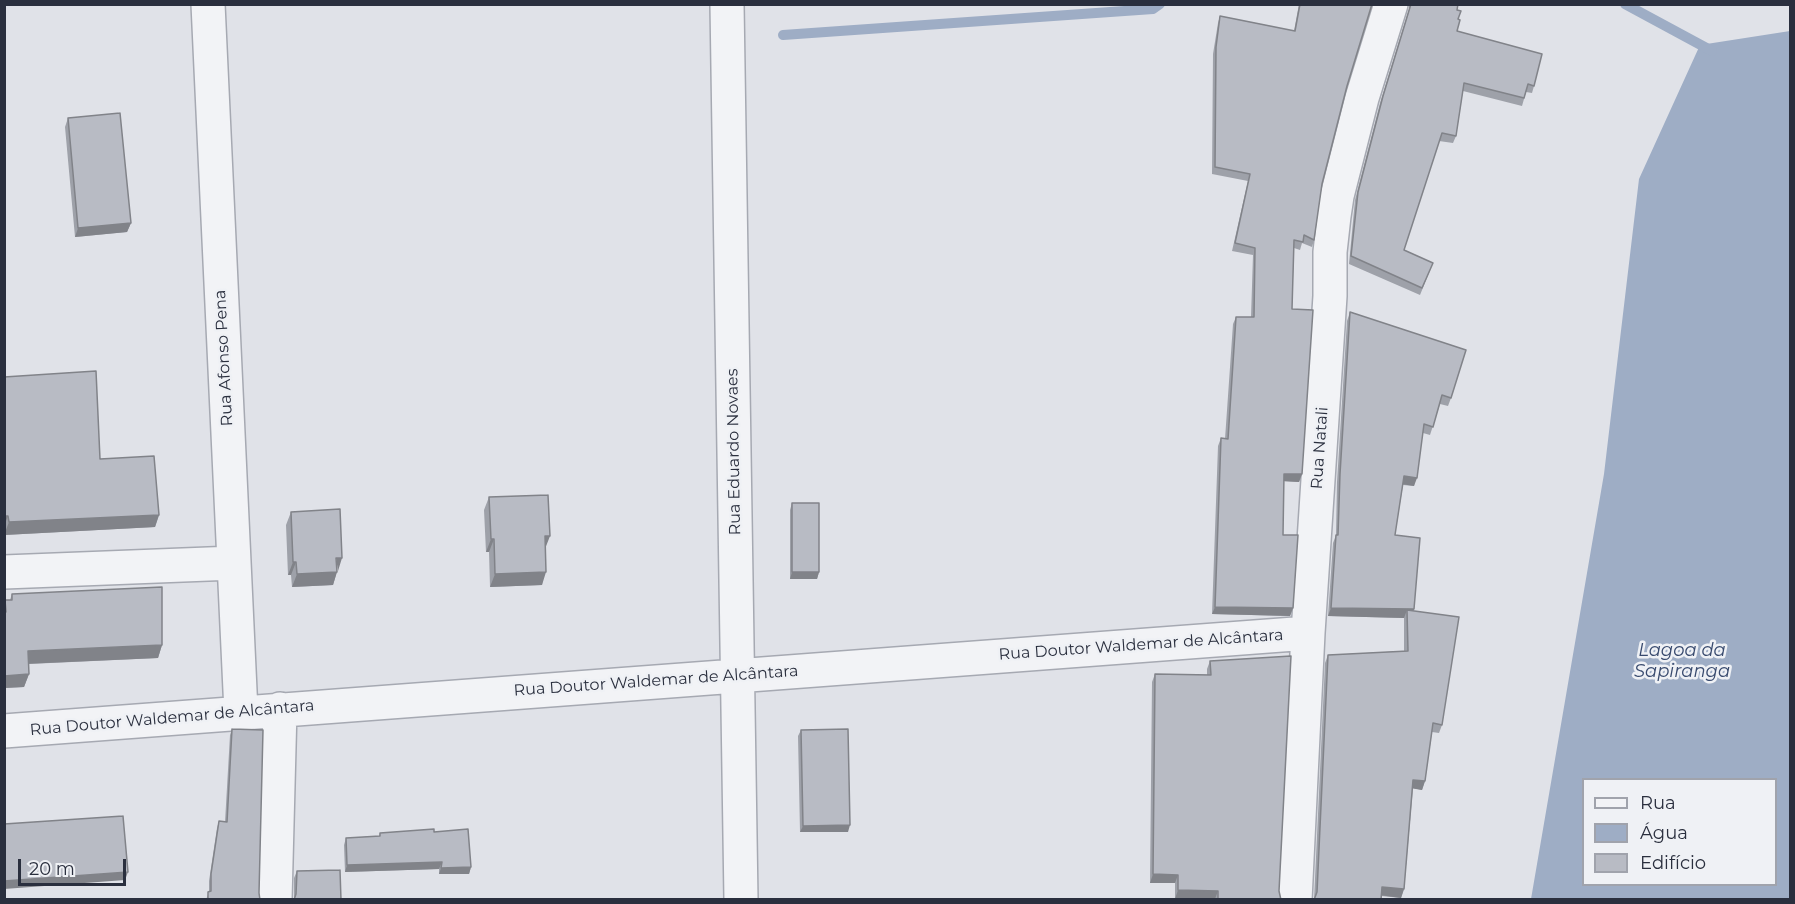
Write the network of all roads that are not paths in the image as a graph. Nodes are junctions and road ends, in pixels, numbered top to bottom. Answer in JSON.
{"nodes":[{"id":1,"x":208,"y":4,"type":"edge"},
{"id":2,"x":727,"y":4,"type":"edge"},
{"id":3,"x":1391,"y":4,"type":"edge"},
{"id":4,"x":234,"y":563,"type":"junction"},
{"id":5,"x":4,"y":572,"type":"edge"},
{"id":6,"x":1308,"y":633,"type":"junction"},
{"id":7,"x":737,"y":676,"type":"junction"},
{"id":8,"x":280,"y":709,"type":"junction"},
{"id":9,"x":241,"y":712,"type":"junction"},
{"id":10,"x":4,"y":731,"type":"edge"},
{"id":11,"x":275,"y":900,"type":"edge"},
{"id":12,"x":741,"y":900,"type":"edge"},
{"id":13,"x":1294,"y":900,"type":"edge"}],
"edges":[{"from":1,"to":4,"type":"street","name":"Rua Afonso Pena"},
{"from":2,"to":7,"type":"street","name":"Rua Eduardo Novaes"},
{"from":3,"to":6,"type":"street","name":"Rua Natali"},
{"from":4,"to":5,"type":"street"},
{"from":4,"to":9,"type":"street","name":"Rua Afonso Pena"},
{"from":6,"to":7,"type":"street","name":"Rua Doutor Waldemar de Alcântara"},
{"from":6,"to":13,"type":"street","name":"Rua Natali"},
{"from":7,"to":8,"type":"street","name":"Rua Doutor Waldemar de Alcântara"},
{"from":7,"to":12,"type":"street","name":"Rua Eduardo Novaes"},
{"from":8,"to":9,"type":"street","name":"Rua Doutor Waldemar de Alcântara"},
{"from":8,"to":11,"type":"street"},
{"from":9,"to":10,"type":"street","name":"Rua Doutor Waldemar de Alcântara"}]}
